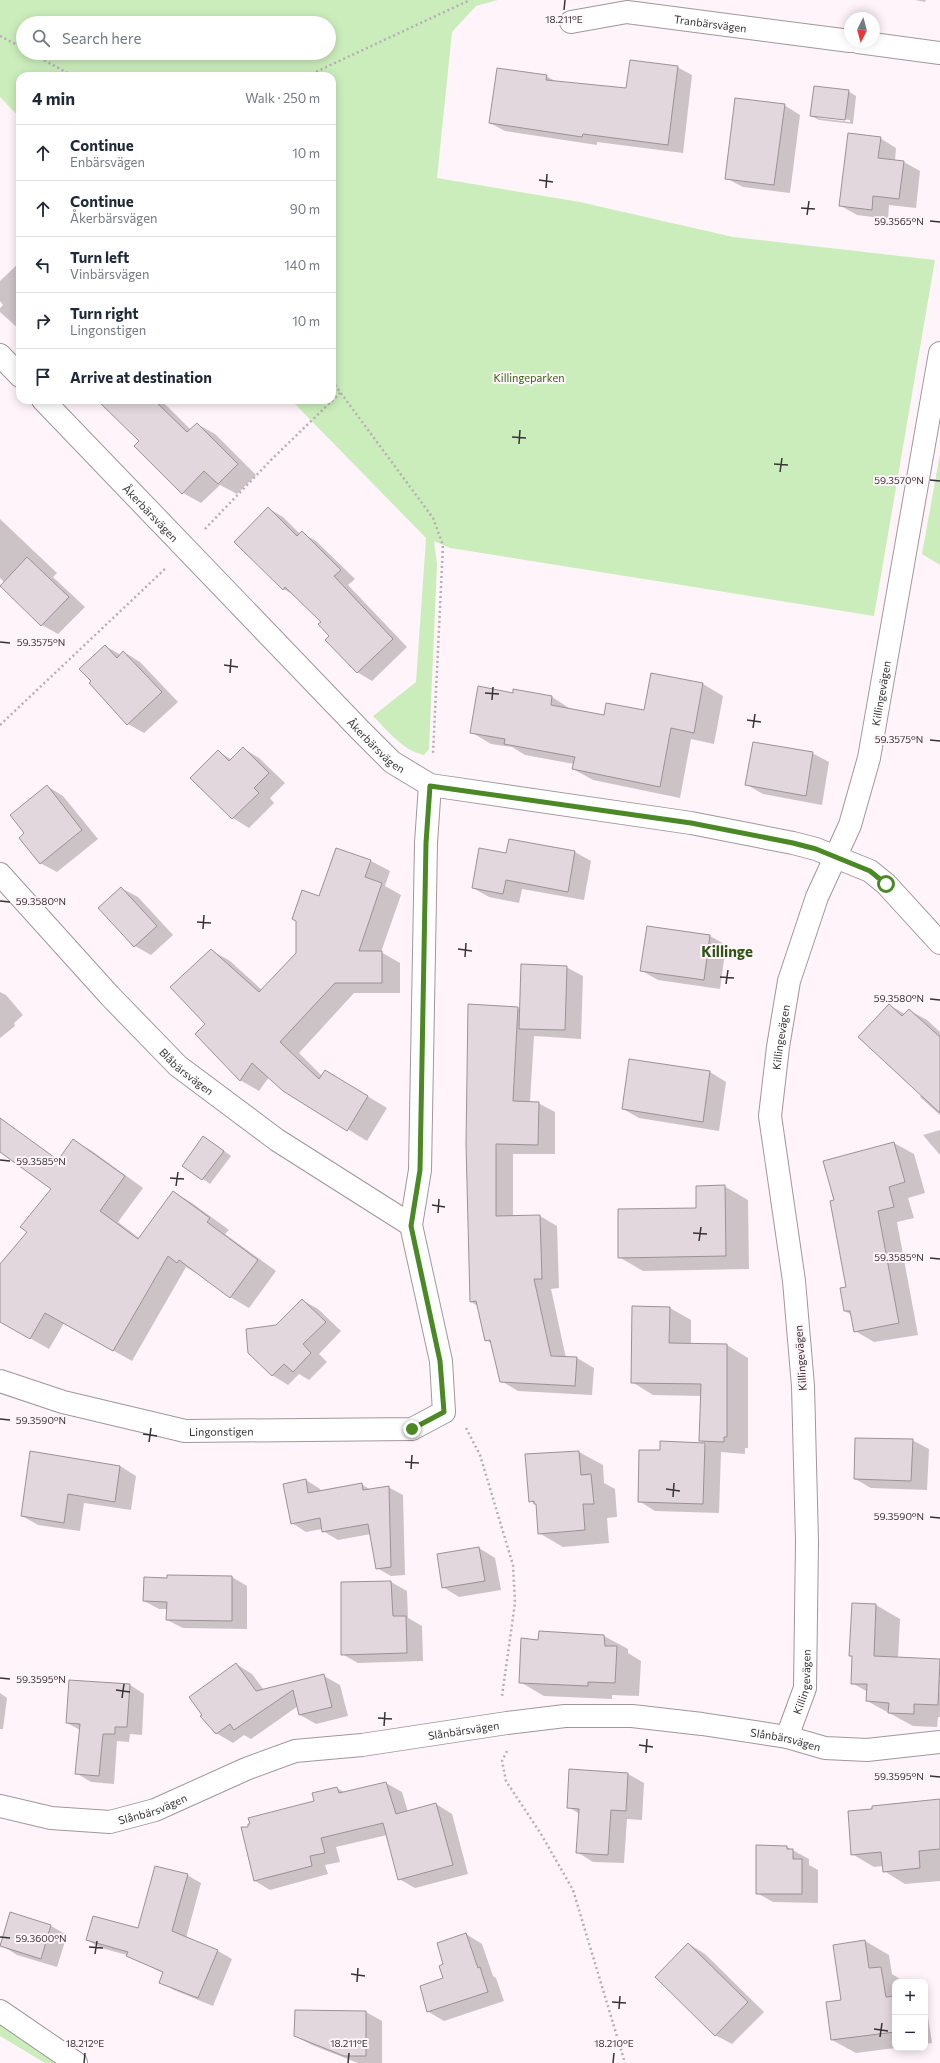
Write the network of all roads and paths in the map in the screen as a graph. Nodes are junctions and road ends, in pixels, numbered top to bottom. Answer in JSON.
{"nodes":[{"id":1,"x":470,"y":0,"type":"edge"},
{"id":2,"x":571,"y":22,"type":"dead end"},
{"id":3,"x":0,"y":36,"type":"edge"},
{"id":4,"x":844,"y":40,"type":"edge"},
{"id":5,"x":16,"y":44,"type":"edge"},
{"id":6,"x":880,"y":45,"type":"edge"},
{"id":7,"x":940,"y":53,"type":"edge"},
{"id":8,"x":44,"y":60,"type":"edge"},
{"id":9,"x":66,"y":72,"type":"edge"},
{"id":10,"x":316,"y":72,"type":"edge"},
{"id":11,"x":940,"y":352,"type":"edge"},
{"id":12,"x":0,"y":355,"type":"edge"},
{"id":13,"x":16,"y":372,"type":"edge"},
{"id":14,"x":336,"y":386,"type":"edge"},
{"id":15,"x":47,"y":404,"type":"edge"},
{"id":16,"x":430,"y":786,"type":"junction"},
{"id":17,"x":835,"y":856,"type":"junction"},
{"id":18,"x":0,"y":874,"type":"edge"},
{"id":19,"x":940,"y":943,"type":"edge"},
{"id":20,"x":411,"y":1226,"type":"junction"},
{"id":21,"x":0,"y":1381,"type":"edge"},
{"id":22,"x":786,"y":1737,"type":"junction"},
{"id":23,"x":940,"y":1742,"type":"edge"},
{"id":24,"x":0,"y":1806,"type":"edge"},
{"id":25,"x":0,"y":2011,"type":"edge"},
{"id":26,"x":76,"y":2063,"type":"edge"}],
"edges":[{"from":1,"to":10,"type":"path"},
{"from":2,"to":4,"type":"street","name":"Tranbärsvägen"},
{"from":3,"to":5,"type":"path"},
{"from":6,"to":7,"type":"street"},
{"from":8,"to":9,"type":"path"},
{"from":11,"to":17,"type":"street","name":"Killingevägen"},
{"from":12,"to":13,"type":"street"},
{"from":14,"to":16,"type":"path"},
{"from":15,"to":16,"type":"street","name":"Åkerbärsvägen"},
{"from":16,"to":17,"type":"street","name":"Åkerbärsvägen"},
{"from":16,"to":20,"type":"street"},
{"from":17,"to":19,"type":"street","name":"Åkerbärsvägen"},
{"from":17,"to":22,"type":"street","name":"Killingevägen"},
{"from":18,"to":20,"type":"street","name":"Blåbärsvägen"},
{"from":20,"to":21,"type":"street","name":"Lingonstigen"},
{"from":22,"to":23,"type":"street","name":"Slånbärsvägen"},
{"from":22,"to":24,"type":"street","name":"Slånbärsvägen"},
{"from":25,"to":26,"type":"street"}]}
